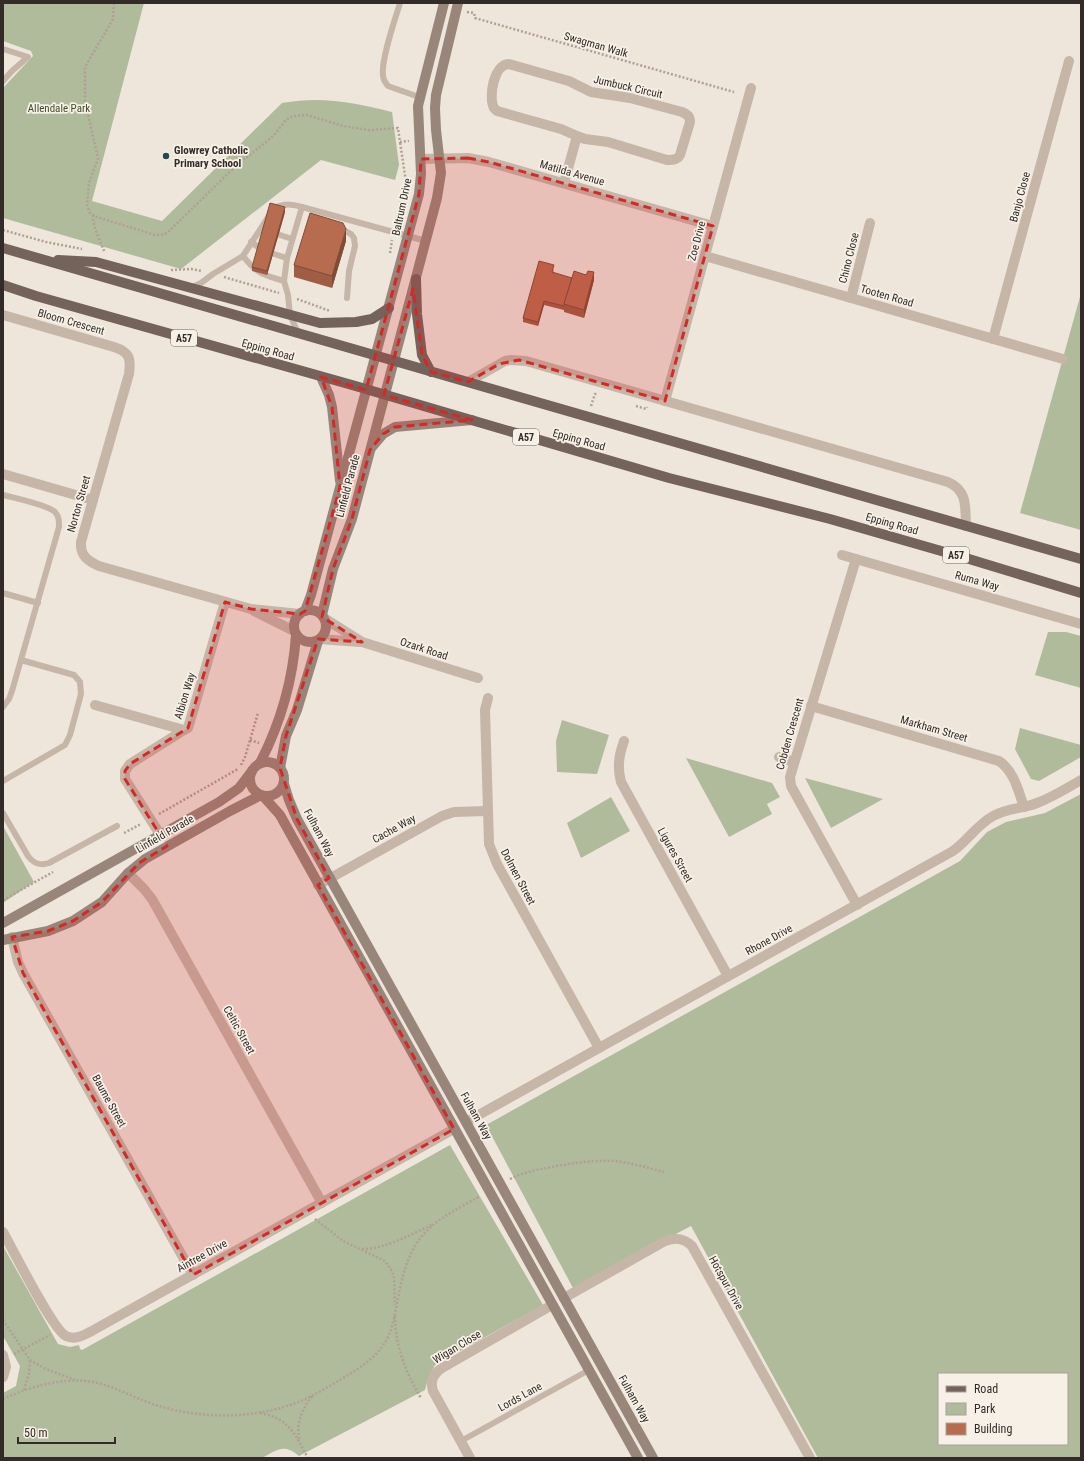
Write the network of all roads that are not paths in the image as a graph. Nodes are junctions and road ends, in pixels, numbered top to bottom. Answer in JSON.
{"nodes":[{"id":1,"x":400,"y":3,"type":"edge"},
{"id":2,"x":444,"y":3,"type":"edge"},
{"id":3,"x":458,"y":6,"type":"edge"},
{"id":4,"x":3,"y":49,"type":"edge"},
{"id":5,"x":1068,"y":61,"type":"dead end"},
{"id":6,"x":3,"y":81,"type":"edge"},
{"id":7,"x":751,"y":88,"type":"dead end"},
{"id":8,"x":419,"y":97,"type":"junction"},
{"id":9,"x":577,"y":136,"type":"junction"},
{"id":10,"x":440,"y":158,"type":"junction"},
{"id":11,"x":421,"y":159,"type":"junction"},
{"id":12,"x":564,"y":183,"type":"junction"},
{"id":13,"x":302,"y":207,"type":"junction"},
{"id":14,"x":319,"y":212,"type":"junction"},
{"id":15,"x":870,"y":223,"type":"dead end"},
{"id":16,"x":263,"y":224,"type":"junction"},
{"id":17,"x":713,"y":226,"type":"junction"},
{"id":18,"x":408,"y":236,"type":"junction"},
{"id":19,"x":292,"y":239,"type":"junction"},
{"id":20,"x":426,"y":241,"type":"junction"},
{"id":21,"x":252,"y":242,"type":"junction"},
{"id":22,"x":3,"y":248,"type":"edge"},
{"id":23,"x":243,"y":256,"type":"junction"},
{"id":24,"x":705,"y":256,"type":"junction"},
{"id":25,"x":287,"y":258,"type":"junction"},
{"id":26,"x":40,"y":259,"type":"junction"},
{"id":27,"x":416,"y":279,"type":"junction"},
{"id":28,"x":284,"y":281,"type":"junction"},
{"id":29,"x":3,"y":285,"type":"edge"},
{"id":30,"x":190,"y":288,"type":"junction"},
{"id":31,"x":347,"y":298,"type":"dead end"},
{"id":32,"x":851,"y":298,"type":"junction"},
{"id":33,"x":389,"y":308,"type":"junction"},
{"id":34,"x":3,"y":315,"type":"edge"},
{"id":35,"x":290,"y":315,"type":"junction"},
{"id":36,"x":298,"y":333,"type":"junction"},
{"id":37,"x":993,"y":339,"type":"junction"},
{"id":38,"x":375,"y":356,"type":"junction"},
{"id":39,"x":129,"y":358,"type":"joint"},
{"id":40,"x":1063,"y":359,"type":"dead end"},
{"id":41,"x":394,"y":361,"type":"junction"},
{"id":42,"x":431,"y":372,"type":"junction"},
{"id":43,"x":321,"y":377,"type":"junction"},
{"id":44,"x":468,"y":382,"type":"junction"},
{"id":45,"x":366,"y":390,"type":"junction"},
{"id":46,"x":384,"y":395,"type":"junction"},
{"id":47,"x":665,"y":401,"type":"junction"},
{"id":48,"x":472,"y":420,"type":"junction"},
{"id":49,"x":370,"y":450,"type":"junction"},
{"id":50,"x":3,"y":474,"type":"edge"},
{"id":51,"x":340,"y":487,"type":"junction"},
{"id":52,"x":3,"y":495,"type":"edge"},
{"id":53,"x":93,"y":500,"type":"junction"},
{"id":54,"x":966,"y":526,"type":"junction"},
{"id":55,"x":842,"y":555,"type":"dead end"},
{"id":56,"x":856,"y":559,"type":"junction"},
{"id":57,"x":1081,"y":559,"type":"edge"},
{"id":58,"x":3,"y":593,"type":"edge"},
{"id":59,"x":1081,"y":593,"type":"edge"},
{"id":60,"x":38,"y":602,"type":"junction"},
{"id":61,"x":225,"y":602,"type":"junction"},
{"id":62,"x":251,"y":609,"type":"junction"},
{"id":63,"x":302,"y":612,"type":"junction"},
{"id":64,"x":323,"y":617,"type":"junction"},
{"id":65,"x":1081,"y":624,"type":"edge"},
{"id":66,"x":295,"y":633,"type":"junction"},
{"id":67,"x":319,"y":640,"type":"junction"},
{"id":68,"x":362,"y":642,"type":"junction"},
{"id":69,"x":21,"y":660,"type":"junction"},
{"id":70,"x":478,"y":678,"type":"dead end"},
{"id":71,"x":488,"y":698,"type":"dead end"},
{"id":72,"x":95,"y":705,"type":"dead end"},
{"id":73,"x":811,"y":706,"type":"junction"},
{"id":74,"x":3,"y":707,"type":"edge"},
{"id":75,"x":184,"y":730,"type":"junction"},
{"id":76,"x":624,"y":741,"type":"dead end"},
{"id":77,"x":779,"y":757,"type":"dead end"},
{"id":78,"x":794,"y":762,"type":"junction"},
{"id":79,"x":260,"y":764,"type":"junction"},
{"id":80,"x":280,"y":768,"type":"junction"},
{"id":81,"x":252,"y":771,"type":"junction"},
{"id":82,"x":1081,"y":780,"type":"edge"},
{"id":83,"x":3,"y":781,"type":"edge"},
{"id":84,"x":284,"y":784,"type":"junction"},
{"id":85,"x":262,"y":796,"type":"junction"},
{"id":86,"x":1024,"y":807,"type":"junction"},
{"id":87,"x":487,"y":811,"type":"junction"},
{"id":88,"x":3,"y":813,"type":"edge"},
{"id":89,"x":117,"y":826,"type":"dead end"},
{"id":90,"x":161,"y":836,"type":"junction"},
{"id":91,"x":128,"y":873,"type":"junction"},
{"id":92,"x":329,"y":878,"type":"junction"},
{"id":93,"x":318,"y":885,"type":"junction"},
{"id":94,"x":857,"y":905,"type":"junction"},
{"id":95,"x":3,"y":923,"type":"edge"},
{"id":96,"x":7,"y":938,"type":"edge"},
{"id":97,"x":728,"y":976,"type":"junction"},
{"id":98,"x":599,"y":1048,"type":"junction"},
{"id":99,"x":466,"y":1122,"type":"junction"},
{"id":100,"x":454,"y":1129,"type":"junction"},
{"id":101,"x":322,"y":1203,"type":"junction"},
{"id":102,"x":3,"y":1232,"type":"edge"},
{"id":103,"x":192,"y":1275,"type":"junction"},
{"id":104,"x":564,"y":1298,"type":"junction"},
{"id":105,"x":552,"y":1305,"type":"junction"},
{"id":106,"x":4,"y":1358,"type":"edge"},
{"id":107,"x":589,"y":1370,"type":"junction"},
{"id":108,"x":3,"y":1377,"type":"edge"},
{"id":109,"x":461,"y":1441,"type":"junction"},
{"id":110,"x":470,"y":1458,"type":"edge"},
{"id":111,"x":638,"y":1458,"type":"edge"},
{"id":112,"x":653,"y":1458,"type":"edge"},
{"id":113,"x":810,"y":1458,"type":"edge"}],
"edges":[{"from":1,"to":8,"type":"lane"},
{"from":2,"to":8,"type":"street","name":"Baltrum Drive"},
{"from":3,"to":10,"type":"street"},
{"from":4,"to":6,"type":"lane"},
{"from":5,"to":37,"type":"street","name":"Banjo Close"},
{"from":7,"to":17,"type":"street","name":"Zoe Drive"},
{"from":8,"to":11,"type":"street","name":"Baltrum Drive"},
{"from":9,"to":9,"type":"street","name":"Jumbuck Circuit"},
{"from":9,"to":12,"type":"street"},
{"from":10,"to":11,"type":"street","name":"Matilda Avenue"},
{"from":10,"to":12,"type":"street","name":"Matilda Avenue"},
{"from":10,"to":20,"type":"street"},
{"from":11,"to":18,"type":"street","name":"Baltrum Drive"},
{"from":12,"to":17,"type":"street","name":"Matilda Avenue"},
{"from":13,"to":14,"type":"lane"},
{"from":13,"to":16,"type":"lane"},
{"from":13,"to":19,"type":"lane"},
{"from":14,"to":18,"type":"lane"},
{"from":14,"to":31,"type":"lane"},
{"from":15,"to":32,"type":"street","name":"Chino Close"},
{"from":16,"to":19,"type":"lane"},
{"from":16,"to":21,"type":"lane"},
{"from":17,"to":24,"type":"street","name":"Zoe Drive"},
{"from":18,"to":20,"type":"lane"},
{"from":18,"to":33,"type":"street","name":"Baltrum Drive"},
{"from":19,"to":25,"type":"lane"},
{"from":20,"to":27,"type":"street"},
{"from":21,"to":23,"type":"lane"},
{"from":21,"to":25,"type":"lane"},
{"from":22,"to":26,"type":"main road","name":"Epping Road"},
{"from":23,"to":28,"type":"lane"},
{"from":23,"to":30,"type":"lane"},
{"from":24,"to":32,"type":"street","name":"Tooten Road"},
{"from":24,"to":47,"type":"street","name":"Zoe Drive"},
{"from":25,"to":28,"type":"lane"},
{"from":26,"to":30,"type":"main road"},
{"from":26,"to":36,"type":"main road","name":"Epping Road"},
{"from":27,"to":41,"type":"street"},
{"from":27,"to":42,"type":"main road"},
{"from":28,"to":35,"type":"lane"},
{"from":29,"to":43,"type":"main road","name":"Epping Road","number":"A57"},
{"from":30,"to":35,"type":"main road"},
{"from":32,"to":37,"type":"street","name":"Tooten Road"},
{"from":33,"to":35,"type":"main road"},
{"from":33,"to":38,"type":"street","name":"Baltrum Drive"},
{"from":34,"to":39,"type":"street","name":"Bloom Crescent"},
{"from":35,"to":36,"type":"lane"},
{"from":36,"to":38,"type":"main road","name":"Epping Road"},
{"from":37,"to":40,"type":"street","name":"Tooten Road"},
{"from":38,"to":41,"type":"main road","name":"Epping Road"},
{"from":38,"to":45,"type":"street","name":"Baltrum Drive"},
{"from":39,"to":53,"type":"street","name":"Norton Street"},
{"from":41,"to":42,"type":"main road","name":"Epping Road"},
{"from":41,"to":46,"type":"street","name":"Linfield Parade"},
{"from":42,"to":44,"type":"main road","name":"Epping Road"},
{"from":43,"to":45,"type":"main road","name":"Epping Road","number":"A57"},
{"from":43,"to":51,"type":"street"},
{"from":44,"to":47,"type":"street"},
{"from":44,"to":54,"type":"main road","name":"Epping Road"},
{"from":45,"to":46,"type":"main road","name":"Epping Road","number":"A57"},
{"from":45,"to":51,"type":"street","name":"Linfield Parade"},
{"from":46,"to":48,"type":"main road","name":"Epping Road","number":"A57"},
{"from":46,"to":49,"type":"street","name":"Linfield Parade"},
{"from":47,"to":54,"type":"street"},
{"from":48,"to":49,"type":"street"},
{"from":48,"to":59,"type":"main road","name":"Epping Road","number":"A57"},
{"from":49,"to":64,"type":"street","name":"Linfield Parade"},
{"from":50,"to":53,"type":"street"},
{"from":51,"to":63,"type":"street","name":"Linfield Parade"},
{"from":52,"to":60,"type":"lane"},
{"from":53,"to":61,"type":"street","name":"Norton Street"},
{"from":54,"to":57,"type":"main road","name":"Epping Road"},
{"from":55,"to":56,"type":"street","name":"Ruma Way"},
{"from":56,"to":65,"type":"street","name":"Ruma Way"},
{"from":56,"to":73,"type":"street","name":"Cobden Crescent"},
{"from":58,"to":60,"type":"lane"},
{"from":60,"to":69,"type":"lane"},
{"from":61,"to":62,"type":"street","name":"Norton Street"},
{"from":61,"to":75,"type":"street","name":"Albion Way"},
{"from":62,"to":63,"type":"street","name":"Norton Street"},
{"from":62,"to":66,"type":"street","name":"Norton Street"},
{"from":63,"to":64,"type":"street"},
{"from":63,"to":66,"type":"street"},
{"from":64,"to":67,"type":"street"},
{"from":64,"to":68,"type":"street"},
{"from":66,"to":67,"type":"street"},
{"from":66,"to":79,"type":"street"},
{"from":67,"to":68,"type":"street"},
{"from":67,"to":80,"type":"street"},
{"from":68,"to":70,"type":"street","name":"Ozark Road"},
{"from":69,"to":74,"type":"lane"},
{"from":69,"to":83,"type":"lane"},
{"from":71,"to":87,"type":"street","name":"Dolmen Street"},
{"from":72,"to":75,"type":"street","name":"Albion Way"},
{"from":73,"to":78,"type":"street","name":"Cobden Crescent"},
{"from":73,"to":86,"type":"street","name":"Markham Street"},
{"from":75,"to":90,"type":"street"},
{"from":76,"to":97,"type":"street","name":"Ligures Street"},
{"from":77,"to":78,"type":"street"},
{"from":78,"to":94,"type":"street","name":"Cobden Crescent"},
{"from":79,"to":80,"type":"street"},
{"from":79,"to":81,"type":"street"},
{"from":80,"to":84,"type":"street"},
{"from":81,"to":85,"type":"street"},
{"from":81,"to":90,"type":"street","name":"Linfield Parade"},
{"from":82,"to":86,"type":"street","name":"Rhone Drive"},
{"from":84,"to":85,"type":"street"},
{"from":84,"to":92,"type":"street","name":"Fulham Way"},
{"from":85,"to":91,"type":"street","name":"Linfield Parade"},
{"from":85,"to":93,"type":"street"},
{"from":86,"to":94,"type":"street","name":"Rhone Drive"},
{"from":87,"to":92,"type":"street","name":"Cache Way"},
{"from":87,"to":98,"type":"street","name":"Dolmen Street"},
{"from":88,"to":89,"type":"lane"},
{"from":90,"to":95,"type":"street","name":"Linfield Parade"},
{"from":91,"to":96,"type":"street","name":"Linfield Parade"},
{"from":91,"to":101,"type":"street","name":"Celtic Street"},
{"from":92,"to":93,"type":"street","name":"Cache Way"},
{"from":92,"to":99,"type":"street","name":"Fulham Way"},
{"from":93,"to":100,"type":"street"},
{"from":94,"to":97,"type":"street","name":"Rhone Drive"},
{"from":96,"to":103,"type":"street","name":"Baume Street"},
{"from":97,"to":98,"type":"street","name":"Rhone Drive"},
{"from":98,"to":99,"type":"street","name":"Rhone Drive"},
{"from":99,"to":104,"type":"street","name":"Fulham Way"},
{"from":100,"to":101,"type":"street","name":"Aintree Drive"},
{"from":100,"to":105,"type":"street"},
{"from":101,"to":103,"type":"street","name":"Aintree Drive"},
{"from":102,"to":103,"type":"street","name":"Aintree Drive"},
{"from":104,"to":112,"type":"street","name":"Fulham Way"},
{"from":104,"to":113,"type":"street","name":"Hotspur Drive"},
{"from":105,"to":107,"type":"street"},
{"from":105,"to":109,"type":"street","name":"Wigan Close"},
{"from":106,"to":108,"type":"street"},
{"from":107,"to":109,"type":"lane","name":"Lords Lane"},
{"from":107,"to":111,"type":"street"},
{"from":109,"to":110,"type":"street","name":"Wigan Close"}]}
